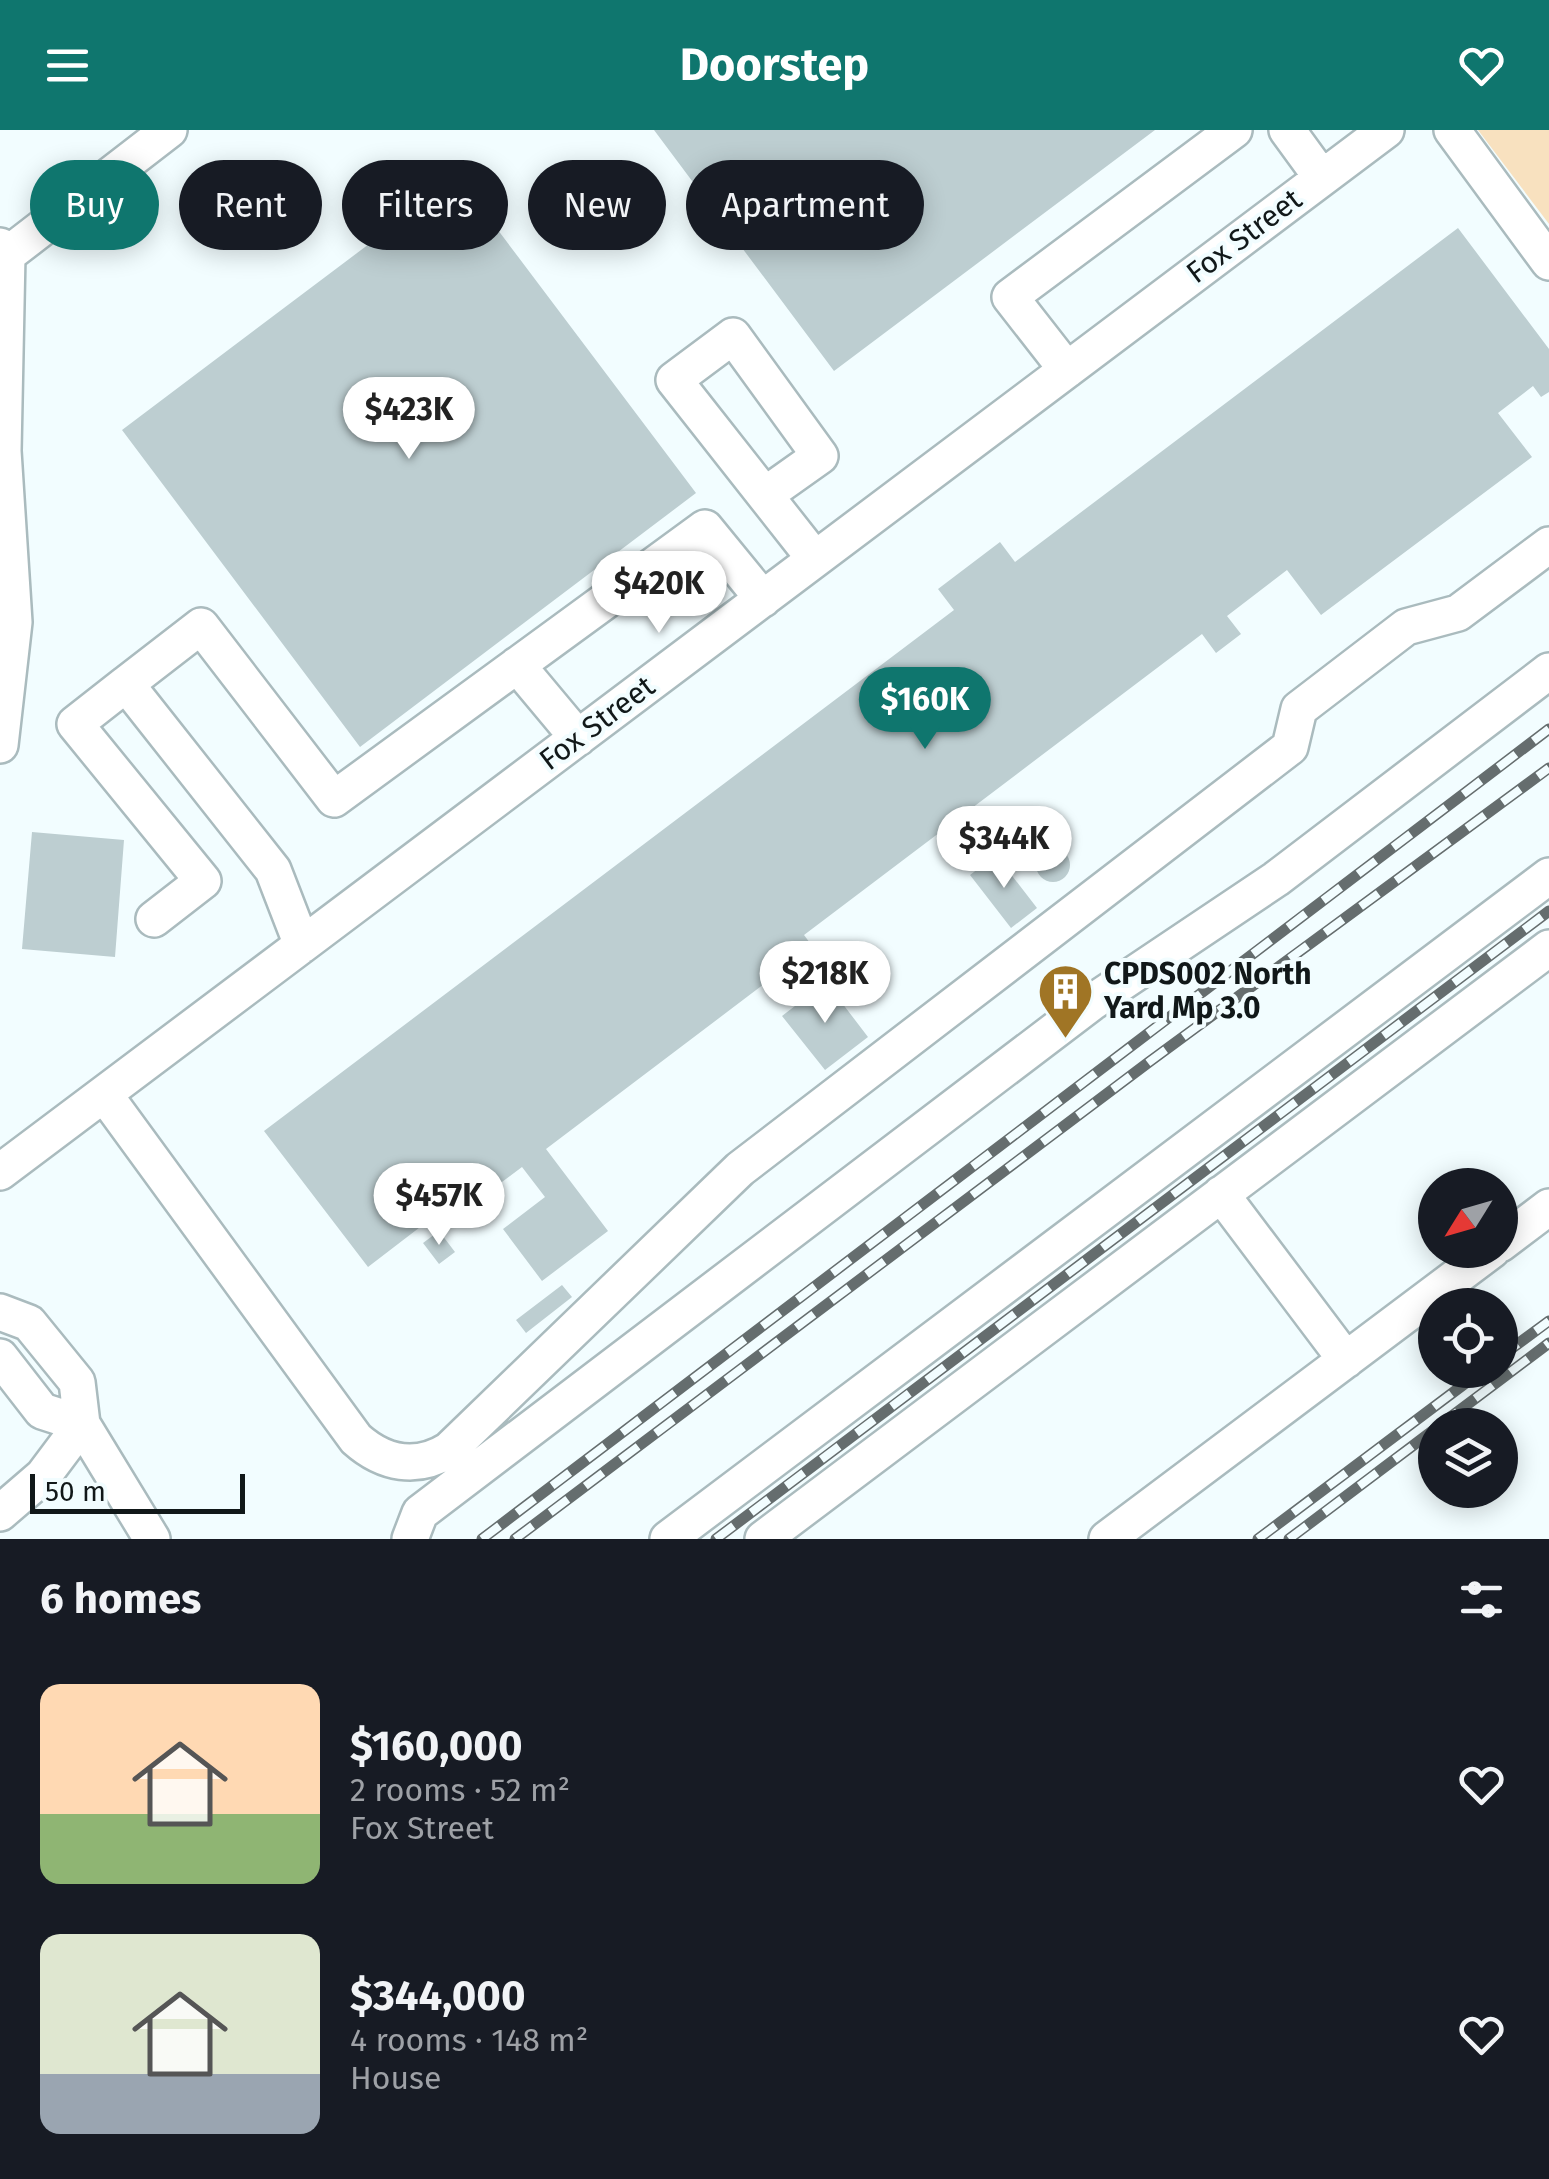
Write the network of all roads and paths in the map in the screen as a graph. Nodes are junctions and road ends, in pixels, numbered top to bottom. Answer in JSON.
{"nodes":[{"id":1,"x":169,"y":130,"type":"edge"},
{"id":2,"x":1234,"y":130,"type":"edge"},
{"id":3,"x":1287,"y":130,"type":"edge"},
{"id":4,"x":1386,"y":130,"type":"edge"},
{"id":5,"x":1452,"y":130,"type":"edge"},
{"id":6,"x":1322,"y":178,"type":"junction"},
{"id":7,"x":3,"y":251,"type":"edge"},
{"id":8,"x":1549,"y":262,"type":"edge"},
{"id":9,"x":1067,"y":370,"type":"junction"},
{"id":10,"x":765,"y":495,"type":"dead end"},
{"id":11,"x":1549,"y":545,"type":"edge"},
{"id":12,"x":816,"y":559,"type":"junction"},
{"id":13,"x":763,"y":598,"type":"junction"},
{"id":14,"x":517,"y":665,"type":"junction"},
{"id":15,"x":1549,"y":670,"type":"edge"},
{"id":16,"x":126,"y":684,"type":"junction"},
{"id":17,"x":1,"y":726,"type":"edge"},
{"id":18,"x":578,"y":738,"type":"junction"},
{"id":19,"x":1549,"y":876,"type":"edge"},
{"id":20,"x":154,"y":919,"type":"dead end"},
{"id":21,"x":302,"y":945,"type":"junction"},
{"id":22,"x":1549,"y":948,"type":"edge"},
{"id":23,"x":104,"y":1094,"type":"junction"},
{"id":24,"x":0,"y":1172,"type":"edge"},
{"id":25,"x":1221,"y":1194,"type":"junction"},
{"id":26,"x":1549,"y":1208,"type":"edge"},
{"id":27,"x":1518,"y":1231,"type":"edge"},
{"id":28,"x":1468,"y":1268,"type":"edge"},
{"id":29,"x":0,"y":1312,"type":"edge"},
{"id":30,"x":0,"y":1357,"type":"edge"},
{"id":31,"x":1346,"y":1360,"type":"junction"},
{"id":32,"x":82,"y":1424,"type":"junction"},
{"id":33,"x":0,"y":1513,"type":"edge"},
{"id":34,"x":152,"y":1539,"type":"edge"},
{"id":35,"x":410,"y":1539,"type":"edge"},
{"id":36,"x":668,"y":1539,"type":"edge"},
{"id":37,"x":763,"y":1539,"type":"edge"},
{"id":38,"x":1106,"y":1539,"type":"edge"}],
"edges":[{"from":1,"to":7,"type":"street"},
{"from":2,"to":9,"type":"street"},
{"from":3,"to":6,"type":"street"},
{"from":4,"to":6,"type":"street","name":"Fox Street"},
{"from":5,"to":8,"type":"street"},
{"from":6,"to":9,"type":"street","name":"Fox Street"},
{"from":7,"to":17,"type":"street"},
{"from":9,"to":12,"type":"street","name":"Fox Street"},
{"from":10,"to":12,"type":"street"},
{"from":11,"to":23,"type":"street"},
{"from":12,"to":13,"type":"street","name":"Fox Street"},
{"from":13,"to":14,"type":"street"},
{"from":13,"to":18,"type":"street","name":"Fox Street"},
{"from":14,"to":16,"type":"street"},
{"from":14,"to":18,"type":"street"},
{"from":15,"to":35,"type":"street"},
{"from":16,"to":20,"type":"street"},
{"from":16,"to":21,"type":"street"},
{"from":18,"to":21,"type":"street","name":"Fox Street"},
{"from":19,"to":36,"type":"street"},
{"from":21,"to":23,"type":"street","name":"Fox Street"},
{"from":22,"to":25,"type":"street"},
{"from":23,"to":24,"type":"street","name":"Fox Street"},
{"from":25,"to":31,"type":"street"},
{"from":25,"to":37,"type":"street"},
{"from":26,"to":27,"type":"street"},
{"from":28,"to":31,"type":"street"},
{"from":29,"to":32,"type":"street"},
{"from":30,"to":32,"type":"street"},
{"from":31,"to":38,"type":"street"},
{"from":32,"to":33,"type":"street"},
{"from":32,"to":34,"type":"street"}]}
